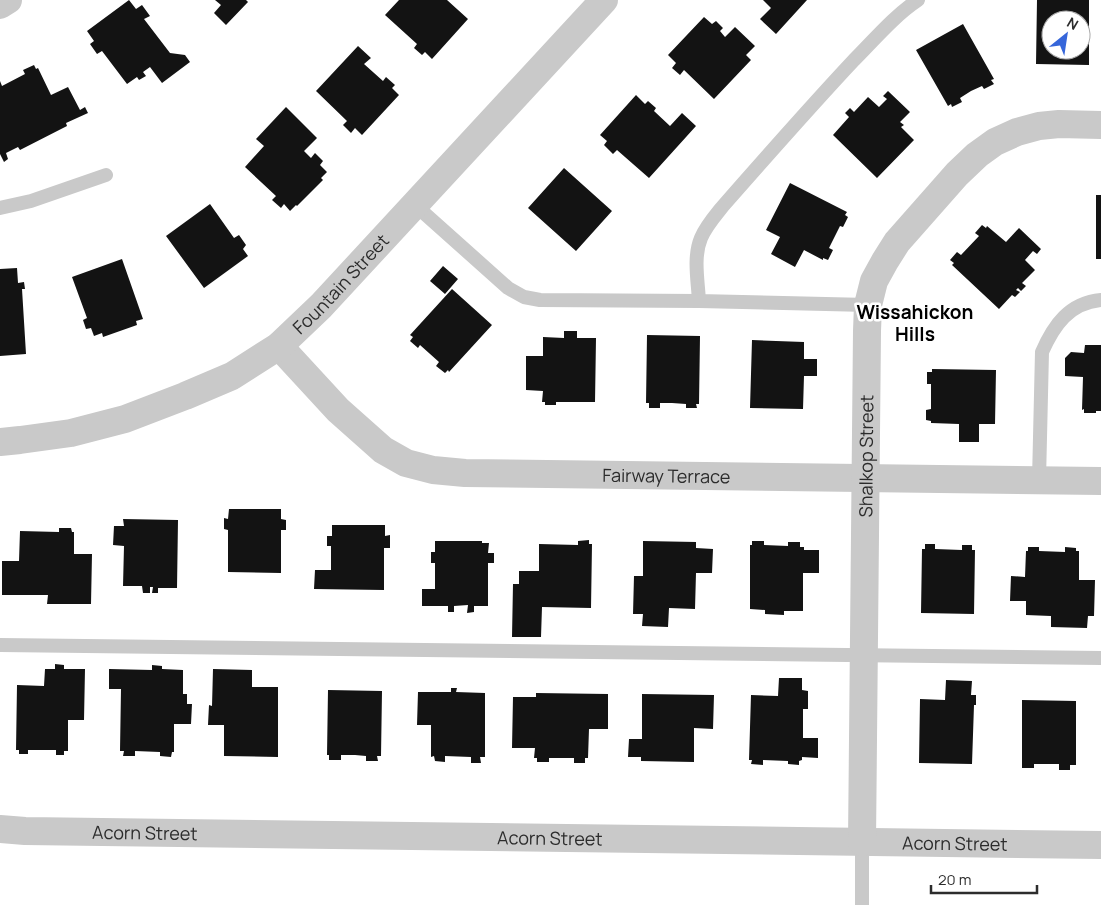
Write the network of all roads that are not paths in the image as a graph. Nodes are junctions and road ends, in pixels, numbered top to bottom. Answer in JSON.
{"nodes":[{"id":1,"x":8,"y":0,"type":"edge"},
{"id":2,"x":604,"y":0,"type":"edge"},
{"id":3,"x":918,"y":0,"type":"edge"},
{"id":4,"x":0,"y":4,"type":"edge"},
{"id":5,"x":1101,"y":125,"type":"edge"},
{"id":6,"x":106,"y":175,"type":"dead end"},
{"id":7,"x":415,"y":205,"type":"junction"},
{"id":8,"x":1,"y":207,"type":"edge"},
{"id":9,"x":1101,"y":300,"type":"edge"},
{"id":10,"x":699,"y":301,"type":"junction"},
{"id":11,"x":868,"y":305,"type":"junction"},
{"id":12,"x":279,"y":346,"type":"junction"},
{"id":13,"x":0,"y":442,"type":"edge"},
{"id":14,"x":866,"y":478,"type":"junction"},
{"id":15,"x":1039,"y":480,"type":"junction"},
{"id":16,"x":1101,"y":481,"type":"edge"},
{"id":17,"x":0,"y":645,"type":"edge"},
{"id":18,"x":865,"y":655,"type":"junction"},
{"id":19,"x":1101,"y":658,"type":"edge"},
{"id":20,"x":0,"y":829,"type":"edge"},
{"id":21,"x":862,"y":842,"type":"junction"},
{"id":22,"x":1101,"y":845,"type":"edge"},
{"id":23,"x":862,"y":905,"type":"edge"}],
"edges":[{"from":1,"to":4,"type":"street"},
{"from":2,"to":7,"type":"street","name":"Fountain Street"},
{"from":3,"to":10,"type":"lane"},
{"from":5,"to":11,"type":"street","name":"Shalkop Street"},
{"from":6,"to":8,"type":"lane"},
{"from":7,"to":10,"type":"lane"},
{"from":7,"to":12,"type":"street","name":"Fountain Street"},
{"from":9,"to":15,"type":"lane"},
{"from":10,"to":11,"type":"lane"},
{"from":11,"to":14,"type":"street","name":"Shalkop Street"},
{"from":12,"to":13,"type":"street","name":"Fountain Street"},
{"from":12,"to":14,"type":"street","name":"Fairway Terrace"},
{"from":14,"to":15,"type":"street","name":"Fairway Terrace"},
{"from":14,"to":18,"type":"street","name":"Shalkop Street"},
{"from":15,"to":16,"type":"street","name":"Fairway Terrace"},
{"from":17,"to":18,"type":"lane"},
{"from":18,"to":19,"type":"lane"},
{"from":18,"to":21,"type":"street","name":"Shalkop Street"},
{"from":20,"to":21,"type":"street","name":"Acorn Street"},
{"from":21,"to":22,"type":"street","name":"Acorn Street"},
{"from":21,"to":23,"type":"lane"}]}
